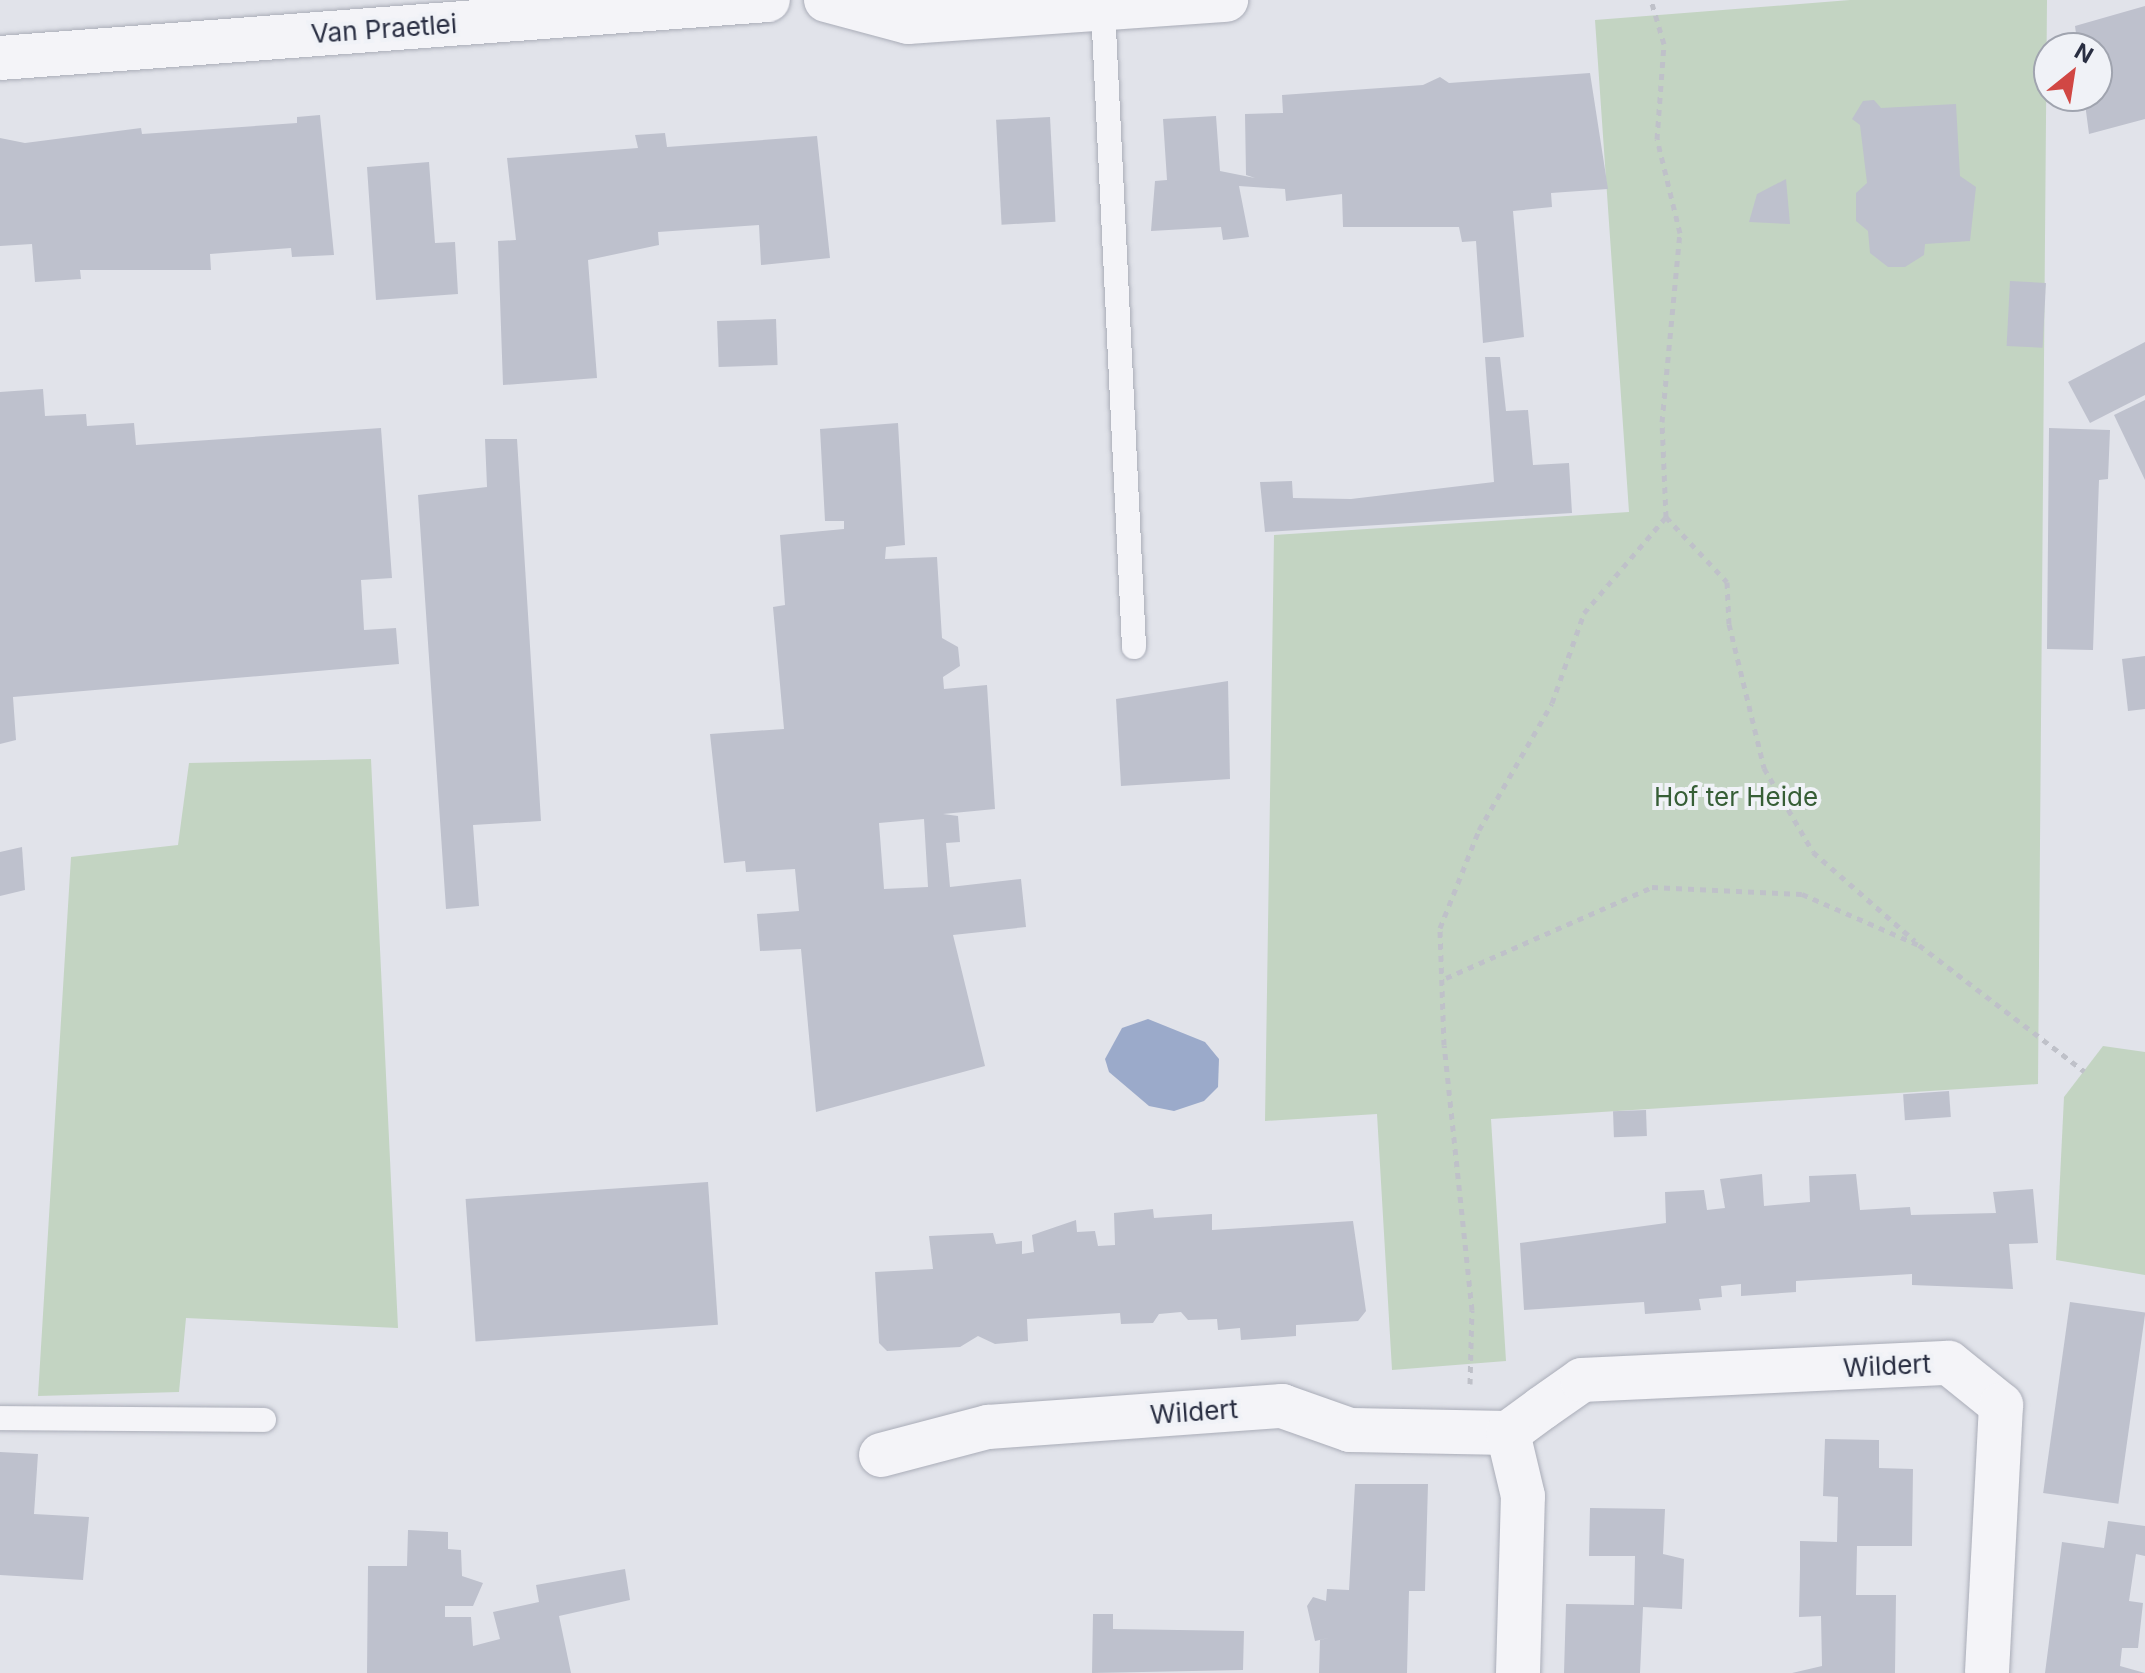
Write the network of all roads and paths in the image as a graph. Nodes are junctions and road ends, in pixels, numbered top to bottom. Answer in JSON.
{"nodes":[{"id":1,"x":768,"y":0,"type":"edge"},
{"id":2,"x":826,"y":0,"type":"edge"},
{"id":3,"x":1226,"y":0,"type":"edge"},
{"id":4,"x":1651,"y":0,"type":"edge"},
{"id":5,"x":1103,"y":8,"type":"junction"},
{"id":6,"x":0,"y":58,"type":"edge"},
{"id":7,"x":1666,"y":517,"type":"junction"},
{"id":8,"x":1134,"y":647,"type":"dead end"},
{"id":9,"x":1919,"y":945,"type":"junction"},
{"id":10,"x":1446,"y":978,"type":"junction"},
{"id":11,"x":2084,"y":1071,"type":"dead end"},
{"id":12,"x":0,"y":1418,"type":"edge"},
{"id":13,"x":264,"y":1420,"type":"dead end"},
{"id":14,"x":1488,"y":1432,"type":"junction"},
{"id":15,"x":881,"y":1455,"type":"dead end"},
{"id":16,"x":1518,"y":1673,"type":"edge"},
{"id":17,"x":1987,"y":1673,"type":"edge"}],
"edges":[{"from":1,"to":6,"type":"street","name":"Van Praetlei"},
{"from":2,"to":5,"type":"street"},
{"from":3,"to":5,"type":"street"},
{"from":4,"to":7,"type":"path"},
{"from":5,"to":8,"type":"lane"},
{"from":7,"to":9,"type":"path"},
{"from":7,"to":10,"type":"path"},
{"from":9,"to":10,"type":"path"},
{"from":9,"to":11,"type":"path"},
{"from":10,"to":14,"type":"path"},
{"from":12,"to":13,"type":"lane"},
{"from":14,"to":15,"type":"street","name":"Wildert"},
{"from":14,"to":16,"type":"street"},
{"from":14,"to":17,"type":"street","name":"Wildert"}]}
